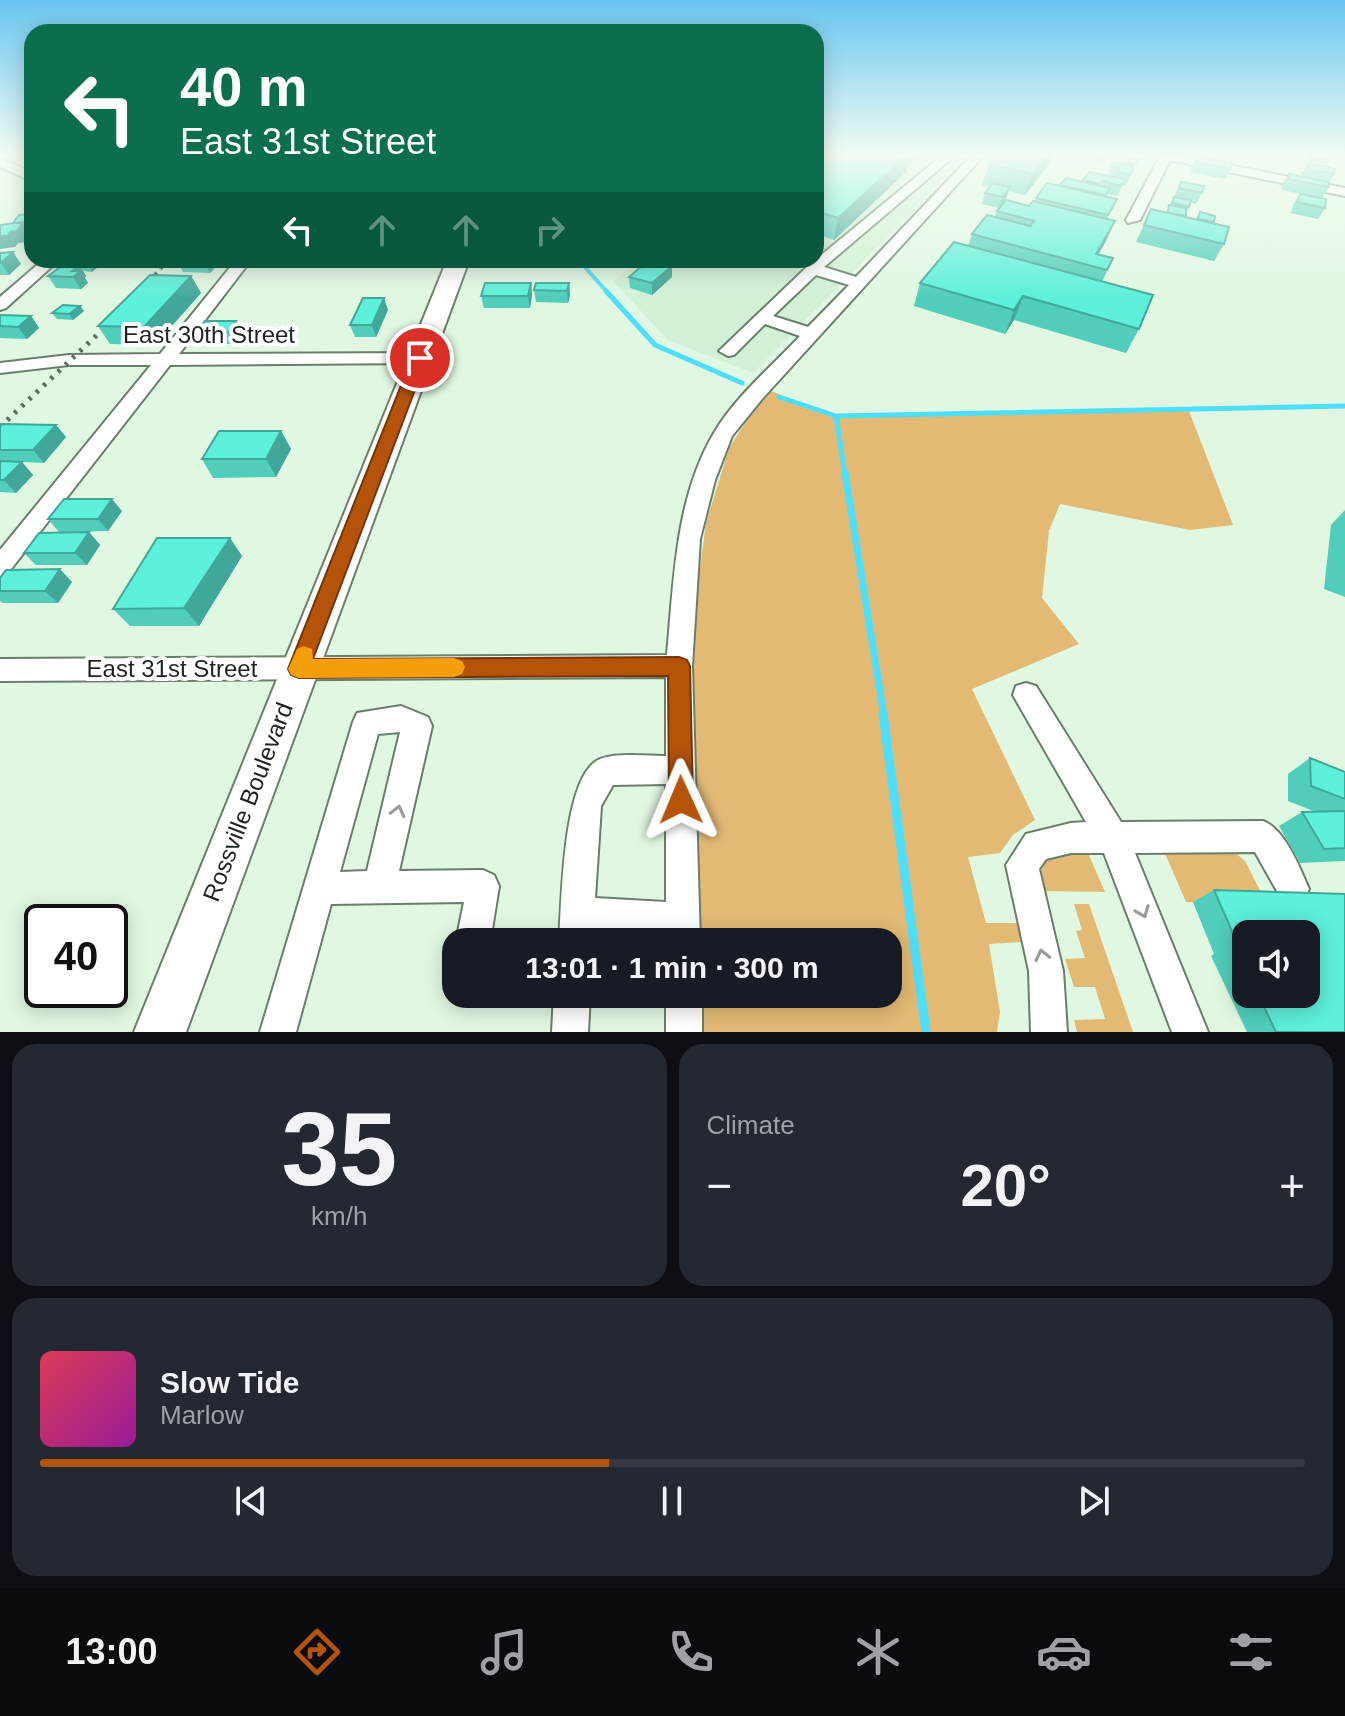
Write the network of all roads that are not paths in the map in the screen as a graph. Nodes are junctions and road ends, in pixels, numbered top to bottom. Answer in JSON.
{"nodes":[{"id":1,"x":894,"y":202,"type":"edge"},
{"id":2,"x":935,"y":202,"type":"edge"},
{"id":3,"x":1141,"y":202,"type":"edge"},
{"id":4,"x":1133,"y":220,"type":"dead end"},
{"id":5,"x":824,"y":260,"type":"edge"},
{"id":6,"x":43,"y":268,"type":"edge"},
{"id":7,"x":238,"y":268,"type":"edge"},
{"id":8,"x":455,"y":268,"type":"edge"},
{"id":9,"x":813,"y":269,"type":"joint"},
{"id":10,"x":859,"y":283,"type":"junction"},
{"id":11,"x":0,"y":305,"type":"edge"},
{"id":12,"x":762,"y":318,"type":"junction"},
{"id":13,"x":812,"y":334,"type":"junction"},
{"id":14,"x":728,"y":351,"type":"dead end"},
{"id":15,"x":420,"y":358,"type":"junction"},
{"id":16,"x":168,"y":359,"type":"junction"},
{"id":17,"x":0,"y":368,"type":"edge"},
{"id":18,"x":0,"y":567,"type":"edge"},
{"id":19,"x":679,"y":666,"type":"junction"},
{"id":20,"x":299,"y":669,"type":"junction"},
{"id":21,"x":0,"y":670,"type":"edge"},
{"id":22,"x":1026,"y":695,"type":"dead end"},
{"id":23,"x":681,"y":770,"type":"junction"},
{"id":24,"x":1114,"y":840,"type":"junction"},
{"id":25,"x":379,"y":887,"type":"junction"},
{"id":26,"x":319,"y":888,"type":"junction"},
{"id":27,"x":1293,"y":889,"type":"edge"},
{"id":28,"x":476,"y":928,"type":"edge"},
{"id":29,"x":577,"y":928,"type":"edge"},
{"id":30,"x":683,"y":928,"type":"edge"},
{"id":31,"x":571,"y":1008,"type":"edge"},
{"id":32,"x":684,"y":1008,"type":"edge"},
{"id":33,"x":160,"y":1032,"type":"edge"},
{"id":34,"x":278,"y":1032,"type":"edge"},
{"id":35,"x":570,"y":1032,"type":"edge"},
{"id":36,"x":684,"y":1032,"type":"edge"},
{"id":37,"x":1049,"y":1032,"type":"edge"},
{"id":38,"x":1190,"y":1032,"type":"edge"}],
"edges":[{"from":1,"to":5,"type":"street"},
{"from":2,"to":10,"type":"street"},
{"from":3,"to":4,"type":"street"},
{"from":6,"to":11,"type":"street"},
{"from":7,"to":16,"type":"street"},
{"from":8,"to":15,"type":"highway","name":"Rossville Boulevard"},
{"from":9,"to":10,"type":"street"},
{"from":9,"to":12,"type":"street"},
{"from":10,"to":13,"type":"street"},
{"from":12,"to":13,"type":"street"},
{"from":12,"to":14,"type":"street"},
{"from":13,"to":19,"type":"street"},
{"from":15,"to":16,"type":"street","name":"East 30th Street"},
{"from":15,"to":20,"type":"highway","name":"Rossville Boulevard"},
{"from":16,"to":17,"type":"street","name":"East 30th Street"},
{"from":16,"to":18,"type":"street"},
{"from":19,"to":20,"type":"street","name":"East 31st Street"},
{"from":19,"to":23,"type":"street"},
{"from":20,"to":21,"type":"street","name":"East 31st Street"},
{"from":20,"to":33,"type":"highway","name":"Rossville Boulevard"},
{"from":22,"to":24,"type":"street"},
{"from":23,"to":29,"type":"street"},
{"from":23,"to":30,"type":"street"},
{"from":24,"to":27,"type":"street"},
{"from":37,"to":24,"type":"street","one_way":true},
{"from":24,"to":38,"type":"street","one_way":true},
{"from":25,"to":26,"type":"street"},
{"from":25,"to":26,"type":"street","one_way":true},
{"from":25,"to":28,"type":"street"},
{"from":26,"to":34,"type":"street"},
{"from":31,"to":35,"type":"street"},
{"from":32,"to":36,"type":"street"}]}
